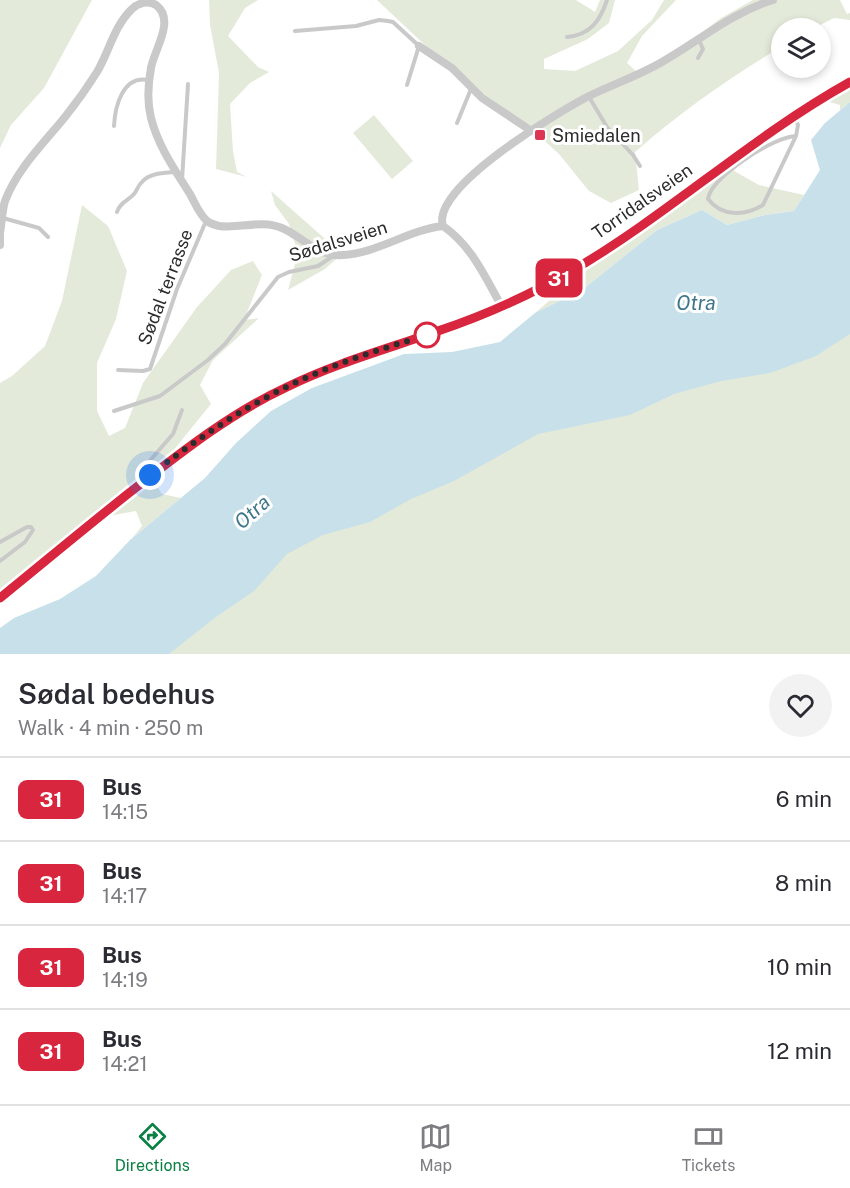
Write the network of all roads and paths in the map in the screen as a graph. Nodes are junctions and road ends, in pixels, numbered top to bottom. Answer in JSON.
{"nodes":[{"id":1,"x":607,"y":0,"type":"edge"},
{"id":2,"x":773,"y":0,"type":"edge"},
{"id":3,"x":152,"y":1,"type":"edge"},
{"id":4,"x":295,"y":32,"type":"dead end"},
{"id":5,"x":567,"y":37,"type":"dead end"},
{"id":6,"x":699,"y":40,"type":"junction"},
{"id":7,"x":419,"y":46,"type":"junction"},
{"id":8,"x":698,"y":58,"type":"dead end"},
{"id":9,"x":149,"y":80,"type":"junction"},
{"id":10,"x":850,"y":82,"type":"edge"},
{"id":11,"x":188,"y":84,"type":"dead end"},
{"id":12,"x":407,"y":84,"type":"dead end"},
{"id":13,"x":472,"y":88,"type":"junction"},
{"id":14,"x":589,"y":96,"type":"junction"},
{"id":15,"x":794,"y":116,"type":"junction"},
{"id":16,"x":458,"y":123,"type":"dead end"},
{"id":17,"x":114,"y":126,"type":"dead end"},
{"id":18,"x":530,"y":130,"type":"junction"},
{"id":19,"x":796,"y":136,"type":"junction"},
{"id":20,"x":640,"y":166,"type":"dead end"},
{"id":21,"x":176,"y":172,"type":"junction"},
{"id":22,"x":181,"y":181,"type":"junction"},
{"id":23,"x":117,"y":212,"type":"dead end"},
{"id":24,"x":2,"y":218,"type":"junction"},
{"id":25,"x":207,"y":220,"type":"junction"},
{"id":26,"x":443,"y":226,"type":"junction"},
{"id":27,"x":0,"y":233,"type":"edge"},
{"id":28,"x":48,"y":237,"type":"dead end"},
{"id":29,"x":0,"y":244,"type":"edge"},
{"id":30,"x":337,"y":255,"type":"junction"},
{"id":31,"x":502,"y":307,"type":"junction"},
{"id":32,"x":118,"y":370,"type":"dead end"},
{"id":33,"x":182,"y":410,"type":"dead end"},
{"id":34,"x":114,"y":411,"type":"dead end"},
{"id":35,"x":150,"y":475,"type":"junction"},
{"id":36,"x":0,"y":542,"type":"edge"},
{"id":37,"x":0,"y":561,"type":"edge"},
{"id":38,"x":0,"y":598,"type":"edge"}],
"edges":[{"from":1,"to":5,"type":"lane"},
{"from":2,"to":6,"type":"street"},
{"from":3,"to":9,"type":"street","name":"Sødal terrasse"},
{"from":3,"to":24,"type":"street","name":"Sødal terrasse"},
{"from":4,"to":7,"type":"lane"},
{"from":6,"to":8,"type":"lane"},
{"from":6,"to":14,"type":"street"},
{"from":7,"to":12,"type":"lane"},
{"from":7,"to":13,"type":"street"},
{"from":9,"to":17,"type":"lane"},
{"from":9,"to":21,"type":"street","name":"Sødal terrasse"},
{"from":10,"to":15,"type":"main road","name":"Torridalsveien"},
{"from":11,"to":22,"type":"lane"},
{"from":13,"to":16,"type":"lane"},
{"from":13,"to":18,"type":"street"},
{"from":14,"to":18,"type":"street"},
{"from":14,"to":20,"type":"lane"},
{"from":15,"to":19,"type":"lane"},
{"from":15,"to":31,"type":"main road","name":"Torridalsveien"},
{"from":18,"to":26,"type":"street"},
{"from":19,"to":19,"type":"lane","name":"Torridalsveien"},
{"from":21,"to":22,"type":"street","name":"Sødal terrasse"},
{"from":21,"to":23,"type":"lane"},
{"from":22,"to":25,"type":"street","name":"Sødal terrasse"},
{"from":24,"to":27,"type":"street","name":"Sødal terrasse"},
{"from":24,"to":28,"type":"lane"},
{"from":25,"to":30,"type":"street","name":"Sødal terrasse"},
{"from":25,"to":32,"type":"lane","name":"Sødal terrasse"},
{"from":26,"to":30,"type":"street","name":"Sødalsveien"},
{"from":26,"to":31,"type":"street"},
{"from":27,"to":29,"type":"street","name":"Sødal terrasse"},
{"from":30,"to":34,"type":"lane","name":"Sødalsveien"},
{"from":31,"to":35,"type":"main road","name":"Torridalsveien"},
{"from":33,"to":35,"type":"lane"},
{"from":35,"to":38,"type":"main road","name":"Torridalsveien"},
{"from":36,"to":37,"type":"lane"}]}
